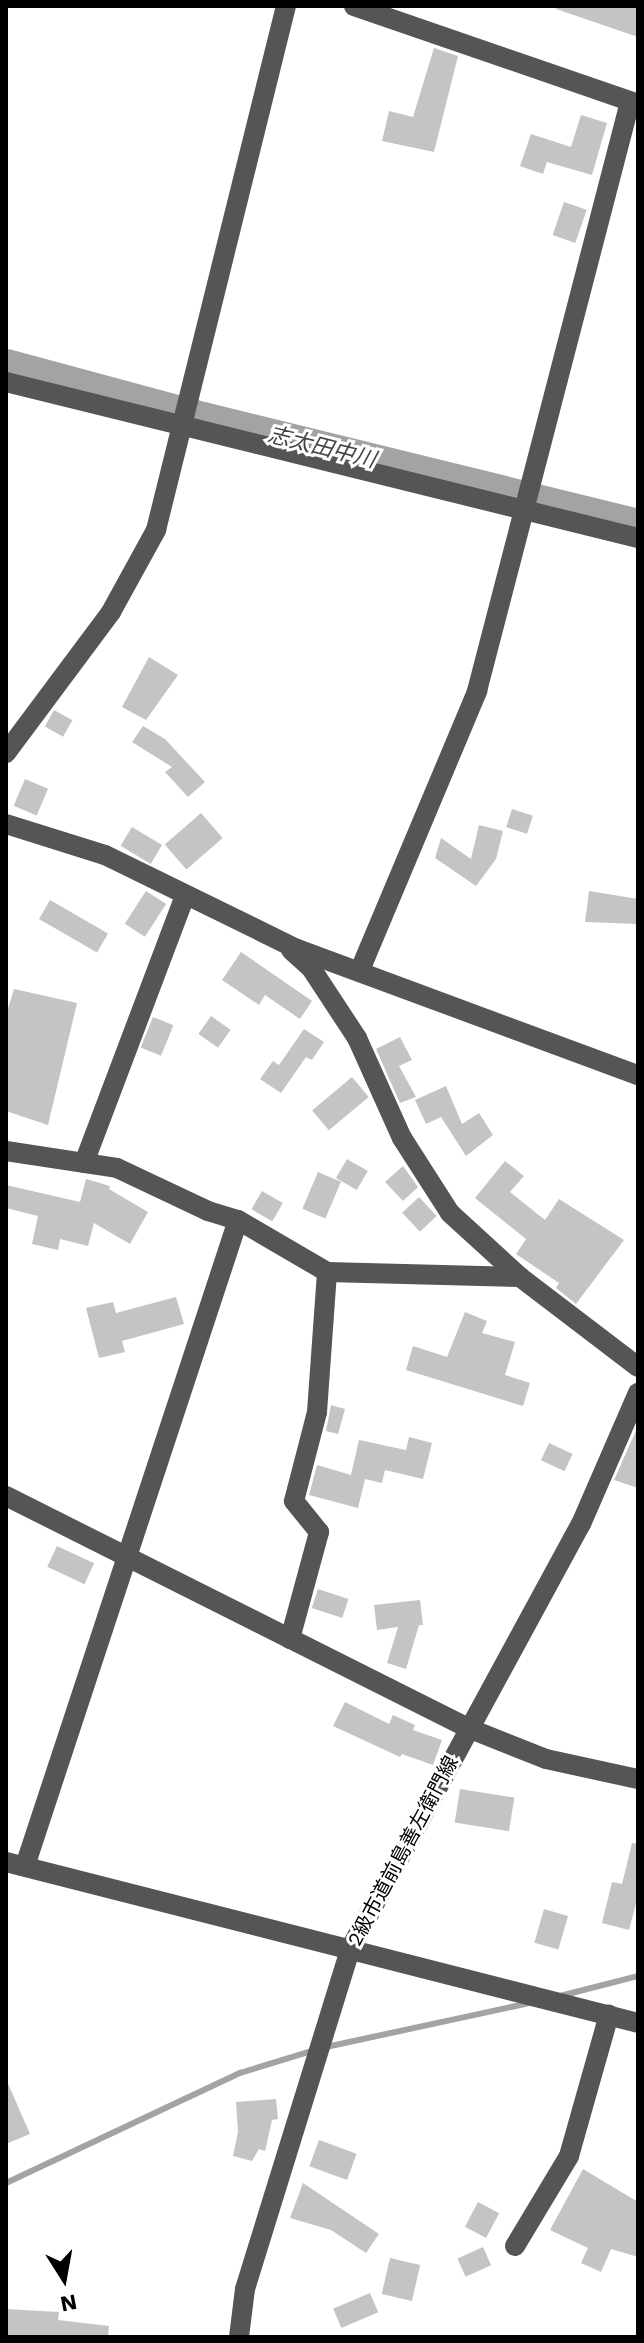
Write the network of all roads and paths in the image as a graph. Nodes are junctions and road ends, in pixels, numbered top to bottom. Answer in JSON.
{"nodes":[{"id":1,"x":286,"y":6,"type":"edge"},
{"id":2,"x":354,"y":6,"type":"edge"},
{"id":3,"x":634,"y":103,"type":"edge"},
{"id":4,"x":6,"y":382,"type":"edge"},
{"id":5,"x":182,"y":426,"type":"junction"},
{"id":6,"x":523,"y":511,"type":"junction"},
{"id":7,"x":638,"y":538,"type":"edge"},
{"id":8,"x":6,"y":753,"type":"edge"},
{"id":9,"x":6,"y":824,"type":"edge"},
{"id":10,"x":185,"y":896,"type":"junction"},
{"id":11,"x":281,"y":941,"type":"junction"},
{"id":12,"x":360,"y":970,"type":"junction"},
{"id":13,"x":638,"y":1075,"type":"edge"},
{"id":14,"x":6,"y":1151,"type":"edge"},
{"id":15,"x":84,"y":1163,"type":"junction"},
{"id":16,"x":238,"y":1220,"type":"junction"},
{"id":17,"x":327,"y":1272,"type":"junction"},
{"id":18,"x":520,"y":1277,"type":"junction"},
{"id":19,"x":638,"y":1367,"type":"edge"},
{"id":20,"x":638,"y":1393,"type":"edge"},
{"id":21,"x":6,"y":1496,"type":"edge"},
{"id":22,"x":128,"y":1558,"type":"junction"},
{"id":23,"x":290,"y":1639,"type":"junction"},
{"id":24,"x":468,"y":1728,"type":"junction"},
{"id":25,"x":638,"y":1779,"type":"edge"},
{"id":26,"x":16,"y":1864,"type":"edge"},
{"id":27,"x":350,"y":1949,"type":"junction"},
{"id":28,"x":609,"y":2015,"type":"junction"},
{"id":29,"x":638,"y":2023,"type":"edge"},
{"id":30,"x":515,"y":2246,"type":"dead end"},
{"id":31,"x":239,"y":2337,"type":"edge"}],
"edges":[{"from":1,"to":5,"type":"street"},
{"from":2,"to":3,"type":"street"},
{"from":3,"to":6,"type":"street"},
{"from":4,"to":5,"type":"street"},
{"from":5,"to":6,"type":"street"},
{"from":5,"to":8,"type":"street"},
{"from":6,"to":7,"type":"street"},
{"from":6,"to":12,"type":"street"},
{"from":9,"to":10,"type":"street"},
{"from":10,"to":11,"type":"street"},
{"from":10,"to":15,"type":"street"},
{"from":11,"to":12,"type":"street"},
{"from":11,"to":18,"type":"street"},
{"from":12,"to":13,"type":"street"},
{"from":14,"to":15,"type":"street"},
{"from":15,"to":16,"type":"street"},
{"from":16,"to":17,"type":"street"},
{"from":16,"to":22,"type":"street"},
{"from":17,"to":18,"type":"street"},
{"from":17,"to":23,"type":"street"},
{"from":18,"to":19,"type":"street"},
{"from":20,"to":24,"type":"street","name":"2級市道前島善左衛門線"},
{"from":21,"to":22,"type":"street"},
{"from":22,"to":23,"type":"street"},
{"from":22,"to":26,"type":"street"},
{"from":23,"to":24,"type":"street"},
{"from":24,"to":25,"type":"street"},
{"from":24,"to":27,"type":"street","name":"2級市道前島善左衛門線"},
{"from":26,"to":27,"type":"street"},
{"from":27,"to":28,"type":"street"},
{"from":27,"to":31,"type":"street","name":"2級市道前島善左衛門線"},
{"from":28,"to":29,"type":"street"},
{"from":28,"to":30,"type":"street"}]}
